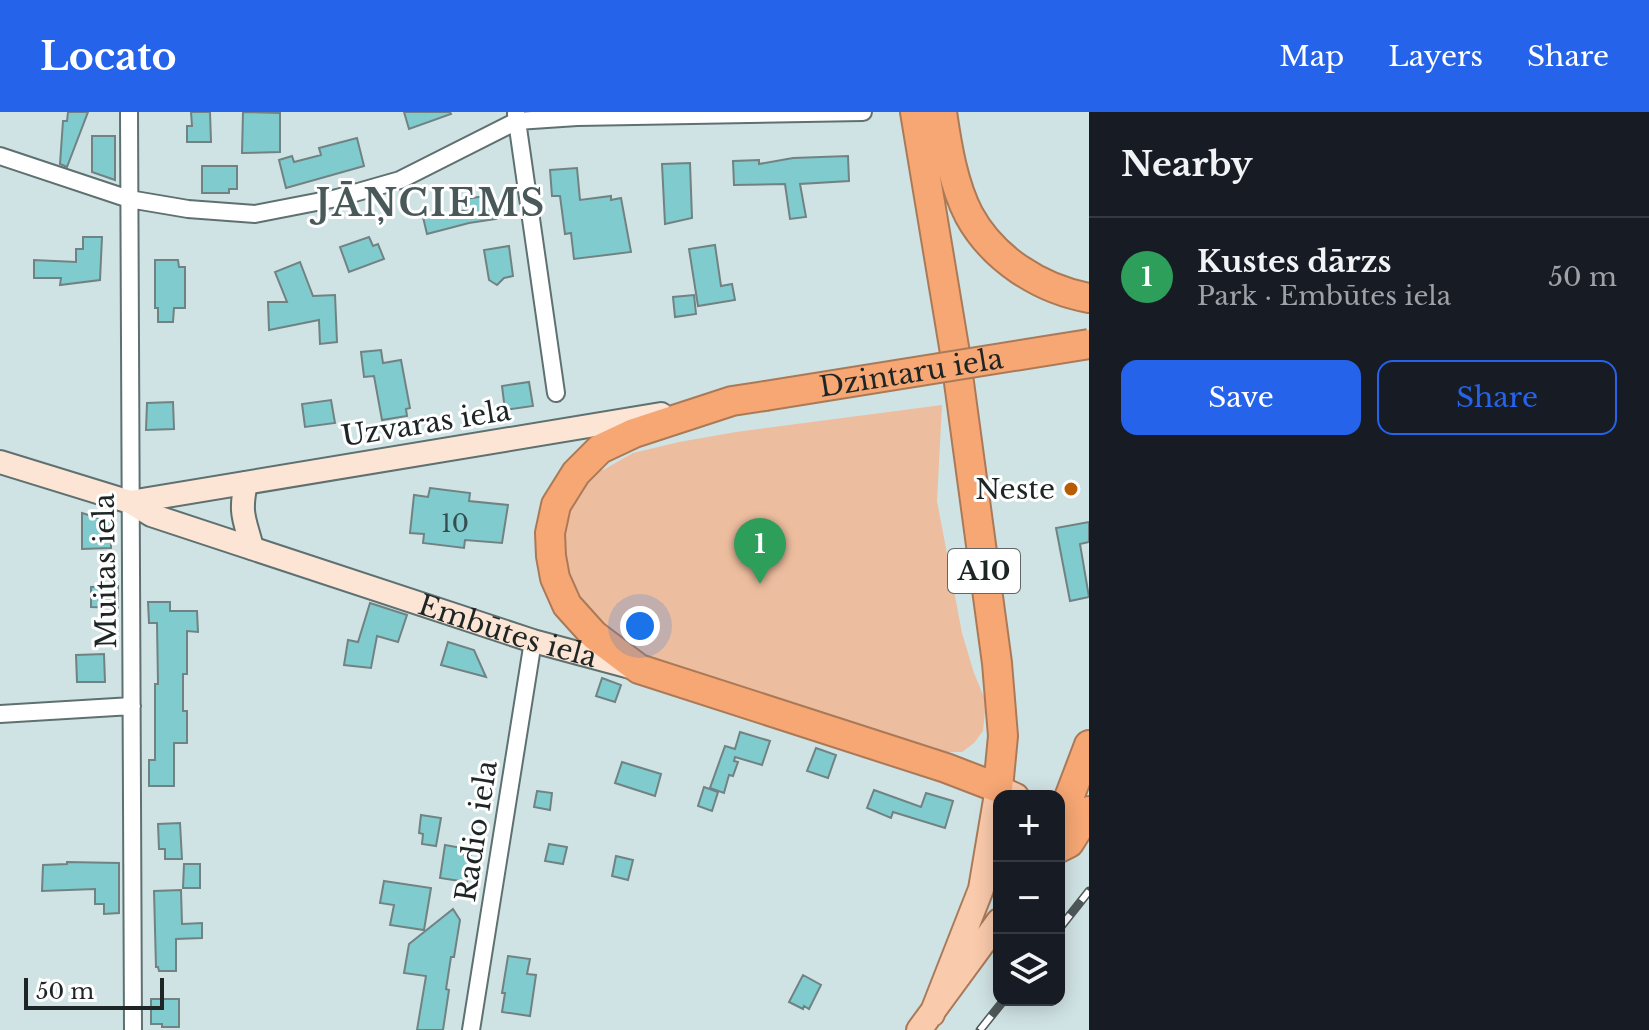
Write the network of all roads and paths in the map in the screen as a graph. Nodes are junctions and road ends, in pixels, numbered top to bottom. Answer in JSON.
{"nodes":[{"id":1,"x":129,"y":112,"type":"edge"},
{"id":2,"x":863,"y":112,"type":"edge"},
{"id":3,"x":915,"y":112,"type":"edge"},
{"id":4,"x":957,"y":112,"type":"edge"},
{"id":5,"x":516,"y":116,"type":"edge"},
{"id":6,"x":944,"y":125,"type":"edge"},
{"id":7,"x":0,"y":156,"type":"edge"},
{"id":8,"x":129,"y":199,"type":"junction"},
{"id":9,"x":1089,"y":298,"type":"edge"},
{"id":10,"x":1089,"y":344,"type":"edge"},
{"id":11,"x":556,"y":393,"type":"dead end"},
{"id":12,"x":732,"y":401,"type":"junction"},
{"id":13,"x":0,"y":462,"type":"edge"},
{"id":14,"x":246,"y":483,"type":"junction"},
{"id":15,"x":130,"y":502,"type":"junction"},
{"id":16,"x":252,"y":548,"type":"junction"},
{"id":17,"x":533,"y":641,"type":"junction"},
{"id":18,"x":639,"y":669,"type":"junction"},
{"id":19,"x":132,"y":706,"type":"junction"},
{"id":20,"x":0,"y":714,"type":"edge"},
{"id":21,"x":1089,"y":745,"type":"edge"},
{"id":22,"x":1002,"y":790,"type":"edge"},
{"id":23,"x":1007,"y":790,"type":"edge"},
{"id":24,"x":1065,"y":808,"type":"edge"},
{"id":25,"x":1089,"y":811,"type":"edge"},
{"id":26,"x":993,"y":844,"type":"edge"},
{"id":27,"x":1065,"y":845,"type":"edge"},
{"id":28,"x":993,"y":929,"type":"edge"},
{"id":29,"x":926,"y":1022,"type":"edge"},
{"id":30,"x":133,"y":1030,"type":"edge"},
{"id":31,"x":471,"y":1030,"type":"edge"}],
"edges":[{"from":1,"to":8,"type":"street","name":"Muitas iela"},
{"from":2,"to":5,"type":"street"},
{"from":3,"to":23,"type":"highway","number":"A10"},
{"from":4,"to":6,"type":"highway"},
{"from":5,"to":8,"type":"street"},
{"from":5,"to":11,"type":"street"},
{"from":6,"to":9,"type":"highway"},
{"from":7,"to":8,"type":"street"},
{"from":8,"to":15,"type":"street","name":"Muitas iela"},
{"from":10,"to":12,"type":"highway","name":"Dzintaru iela","bridge":true},
{"from":12,"to":14,"type":"street","name":"Uzvaras iela"},
{"from":12,"to":18,"type":"highway","name":"Dzintaru iela"},
{"from":13,"to":15,"type":"street","name":"Embūtes iela"},
{"from":14,"to":15,"type":"street","name":"Uzvaras iela"},
{"from":14,"to":16,"type":"street"},
{"from":15,"to":16,"type":"street","name":"Embūtes iela"},
{"from":15,"to":19,"type":"street","name":"Muitas iela"},
{"from":16,"to":17,"type":"street","name":"Embūtes iela"},
{"from":17,"to":18,"type":"street","name":"Embūtes iela"},
{"from":17,"to":31,"type":"street","name":"Radio iela"},
{"from":18,"to":22,"type":"highway","name":"Embūtes iela"},
{"from":19,"to":20,"type":"street"},
{"from":19,"to":30,"type":"street","name":"Muitas iela"},
{"from":21,"to":24,"type":"highway"},
{"from":25,"to":27,"type":"highway"},
{"from":26,"to":29,"type":"main road"},
{"from":28,"to":29,"type":"main road"}]}
